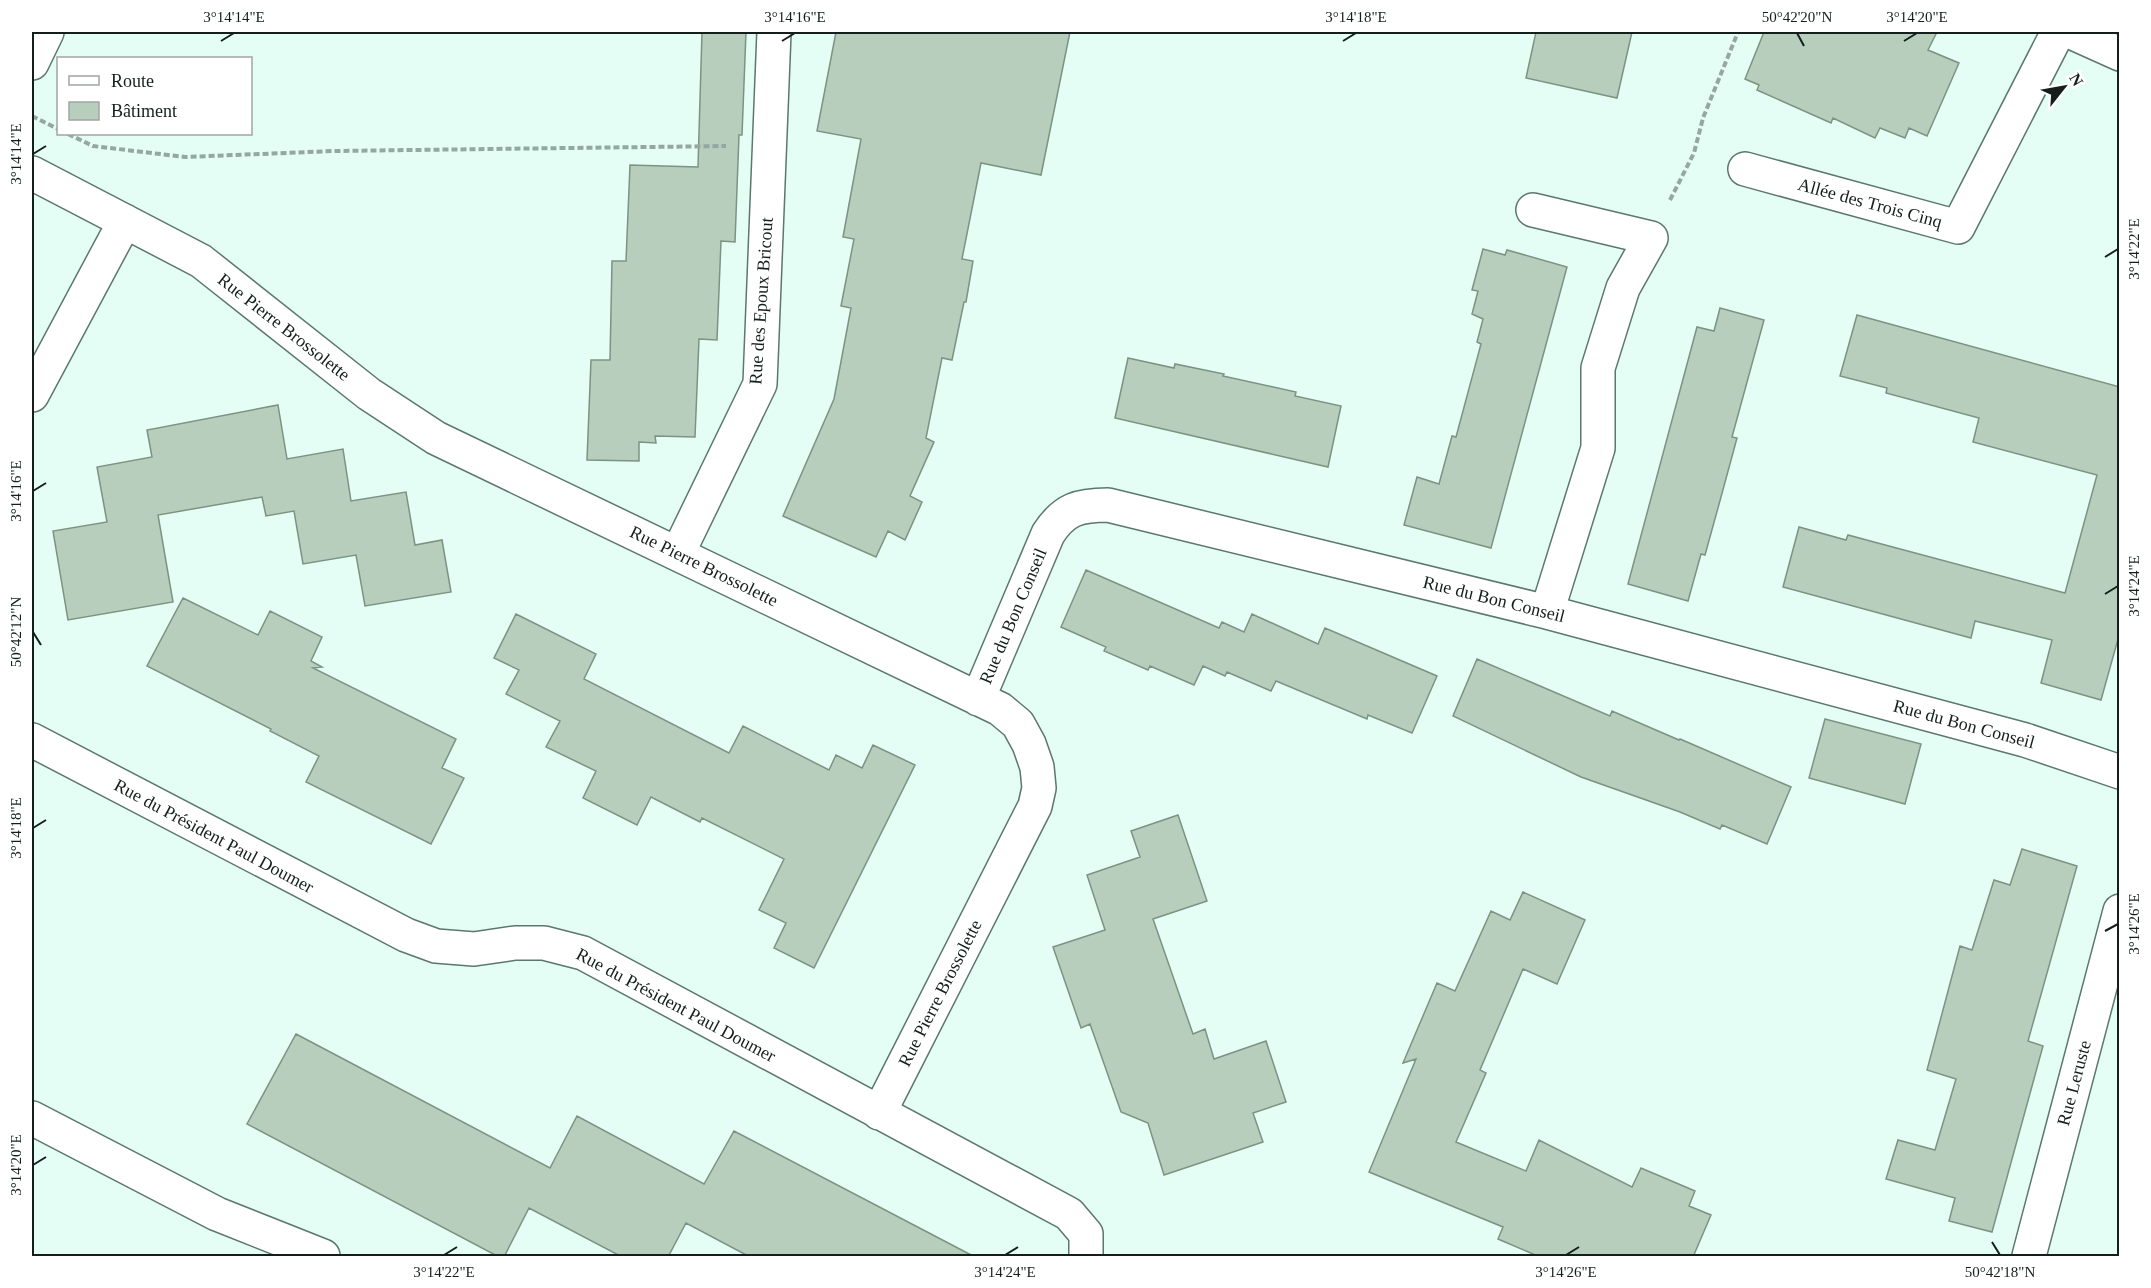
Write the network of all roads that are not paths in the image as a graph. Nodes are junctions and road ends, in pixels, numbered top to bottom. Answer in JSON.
{"nodes":[{"id":1,"x":47,"y":32,"type":"edge"},
{"id":2,"x":774,"y":32,"type":"edge"},
{"id":3,"x":2058,"y":32,"type":"edge"},
{"id":4,"x":2072,"y":32,"type":"edge"},
{"id":5,"x":2120,"y":54,"type":"edge"},
{"id":6,"x":32,"y":63,"type":"edge"},
{"id":7,"x":1745,"y":169,"type":"dead end"},
{"id":8,"x":32,"y":173,"type":"edge"},
{"id":9,"x":1533,"y":210,"type":"dead end"},
{"id":10,"x":125,"y":221,"type":"junction"},
{"id":11,"x":32,"y":395,"type":"edge"},
{"id":12,"x":678,"y":554,"type":"junction"},
{"id":13,"x":1547,"y":612,"type":"junction"},
{"id":14,"x":978,"y":699,"type":"junction"},
{"id":15,"x":32,"y":740,"type":"edge"},
{"id":16,"x":2120,"y":772,"type":"edge"},
{"id":17,"x":2120,"y":911,"type":"edge"},
{"id":18,"x":2110,"y":987,"type":"edge"},
{"id":19,"x":879,"y":1113,"type":"junction"},
{"id":20,"x":32,"y":1118,"type":"edge"},
{"id":21,"x":323,"y":1257,"type":"edge"},
{"id":22,"x":1086,"y":1257,"type":"edge"},
{"id":23,"x":2029,"y":1257,"type":"edge"}],
"edges":[{"from":1,"to":6,"type":"street"},
{"from":2,"to":12,"type":"street","name":"Rue des Epoux Bricout"},
{"from":3,"to":7,"type":"street","name":"Allée des Trois Cinq"},
{"from":4,"to":5,"type":"street"},
{"from":8,"to":10,"type":"street","name":"Rue Pierre Brossolette"},
{"from":9,"to":13,"type":"street"},
{"from":10,"to":11,"type":"street"},
{"from":10,"to":12,"type":"street","name":"Rue Pierre Brossolette"},
{"from":12,"to":14,"type":"street","name":"Rue Pierre Brossolette"},
{"from":13,"to":14,"type":"street","name":"Rue du Bon Conseil"},
{"from":13,"to":16,"type":"street","name":"Rue du Bon Conseil"},
{"from":14,"to":19,"type":"street","name":"Rue Pierre Brossolette"},
{"from":15,"to":19,"type":"street","name":"Rue du Président Paul Doumer"},
{"from":17,"to":18,"type":"street","name":"Rue Leruste"},
{"from":18,"to":23,"type":"street","name":"Rue Leruste"},
{"from":19,"to":22,"type":"street","name":"Rue du Président Paul Doumer"},
{"from":20,"to":21,"type":"street"}]}
